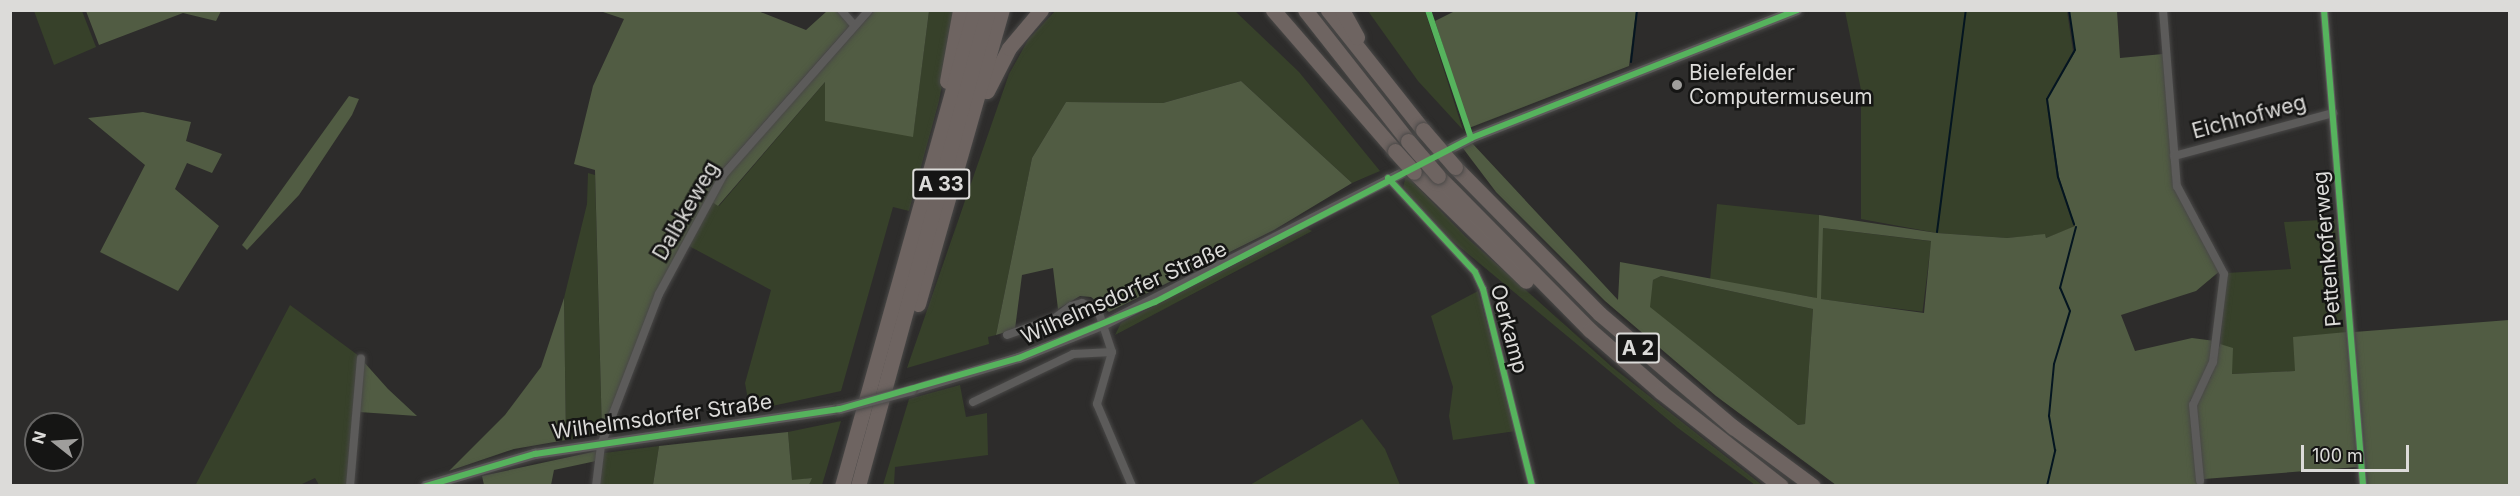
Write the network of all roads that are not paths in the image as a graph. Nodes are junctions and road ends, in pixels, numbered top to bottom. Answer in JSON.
{"nodes":[{"id":1,"x":841,"y":10,"type":"edge"},
{"id":2,"x":869,"y":10,"type":"edge"},
{"id":3,"x":960,"y":10,"type":"edge"},
{"id":4,"x":975,"y":10,"type":"edge"},
{"id":5,"x":988,"y":10,"type":"edge"},
{"id":6,"x":1002,"y":10,"type":"edge"},
{"id":7,"x":1041,"y":10,"type":"edge"},
{"id":8,"x":1273,"y":10,"type":"edge"},
{"id":9,"x":1287,"y":10,"type":"edge"},
{"id":10,"x":1305,"y":10,"type":"edge"},
{"id":11,"x":1328,"y":10,"type":"edge"},
{"id":12,"x":1342,"y":10,"type":"edge"},
{"id":13,"x":1797,"y":10,"type":"edge"},
{"id":14,"x":2163,"y":10,"type":"edge"},
{"id":15,"x":2324,"y":10,"type":"edge"},
{"id":16,"x":854,"y":26,"type":"junction"},
{"id":17,"x":1327,"y":67,"type":"junction"},
{"id":18,"x":1376,"y":74,"type":"junction"},
{"id":19,"x":2333,"y":113,"type":"junction"},
{"id":20,"x":937,"y":147,"type":"junction"},
{"id":21,"x":962,"y":155,"type":"junction"},
{"id":22,"x":2174,"y":156,"type":"junction"},
{"id":23,"x":1388,"y":178,"type":"junction"},
{"id":24,"x":1432,"y":180,"type":"junction"},
{"id":25,"x":1105,"y":324,"type":"junction"},
{"id":26,"x":1007,"y":335,"type":"dead end"},
{"id":27,"x":1112,"y":352,"type":"junction"},
{"id":28,"x":361,"y":358,"type":"dead end"},
{"id":29,"x":895,"y":358,"type":"junction"},
{"id":30,"x":973,"y":402,"type":"dead end"},
{"id":31,"x":602,"y":446,"type":"junction"},
{"id":32,"x":2200,"y":481,"type":"dead end"},
{"id":33,"x":350,"y":486,"type":"edge"},
{"id":34,"x":426,"y":486,"type":"edge"},
{"id":35,"x":596,"y":486,"type":"edge"},
{"id":36,"x":842,"y":486,"type":"edge"},
{"id":37,"x":858,"y":486,"type":"edge"},
{"id":38,"x":1132,"y":486,"type":"edge"},
{"id":39,"x":1532,"y":486,"type":"edge"},
{"id":40,"x":1781,"y":486,"type":"edge"},
{"id":41,"x":1813,"y":486,"type":"edge"},
{"id":42,"x":2363,"y":486,"type":"edge"}],
"edges":[{"from":1,"to":16,"type":"street"},
{"from":2,"to":16,"type":"street","name":"Dalbkeweg"},
{"from":3,"to":20,"type":"highway"},
{"from":4,"to":20,"type":"highway","number":"A 33"},
{"from":5,"to":29,"type":"highway","number":"A 33"},
{"from":6,"to":21,"type":"highway"},
{"from":7,"to":21,"type":"highway"},
{"from":8,"to":17,"type":"highway"},
{"from":9,"to":17,"type":"highway"},
{"from":10,"to":24,"type":"highway","number":"A 2","bridge":true},
{"from":11,"to":18,"type":"highway","number":"A 2"},
{"from":12,"to":18,"type":"highway"},
{"from":13,"to":23,"type":"street","name":"Wilhelmsdorfer Straße"},
{"from":14,"to":22,"type":"street","name":"Eichhofweg"},
{"from":15,"to":19,"type":"street","name":"Pettenkoferweg"},
{"from":16,"to":31,"type":"street","name":"Dalbkeweg"},
{"from":17,"to":24,"type":"highway","bridge":true},
{"from":18,"to":41,"type":"highway","number":"A 2","bridge":true},
{"from":19,"to":22,"type":"street","name":"Eichhofweg"},
{"from":19,"to":42,"type":"street","name":"Pettenkoferweg"},
{"from":20,"to":36,"type":"highway","number":"A 33"},
{"from":21,"to":29,"type":"highway"},
{"from":22,"to":32,"type":"street","name":"Eichhofweg"},
{"from":23,"to":25,"type":"street","name":"Wilhelmsdorfer Straße"},
{"from":23,"to":39,"type":"street","name":"Oerkamp"},
{"from":24,"to":40,"type":"highway","number":"A 2"},
{"from":25,"to":26,"type":"street"},
{"from":25,"to":27,"type":"street"},
{"from":25,"to":31,"type":"street","name":"Wilhelmsdorfer Straße","bridge":true},
{"from":27,"to":30,"type":"street"},
{"from":27,"to":38,"type":"street"},
{"from":28,"to":33,"type":"street"},
{"from":29,"to":37,"type":"highway","number":"A 33"},
{"from":31,"to":34,"type":"street","name":"Wilhelmsdorfer Straße"},
{"from":31,"to":35,"type":"street","name":"Dalbkeweg"}]}
